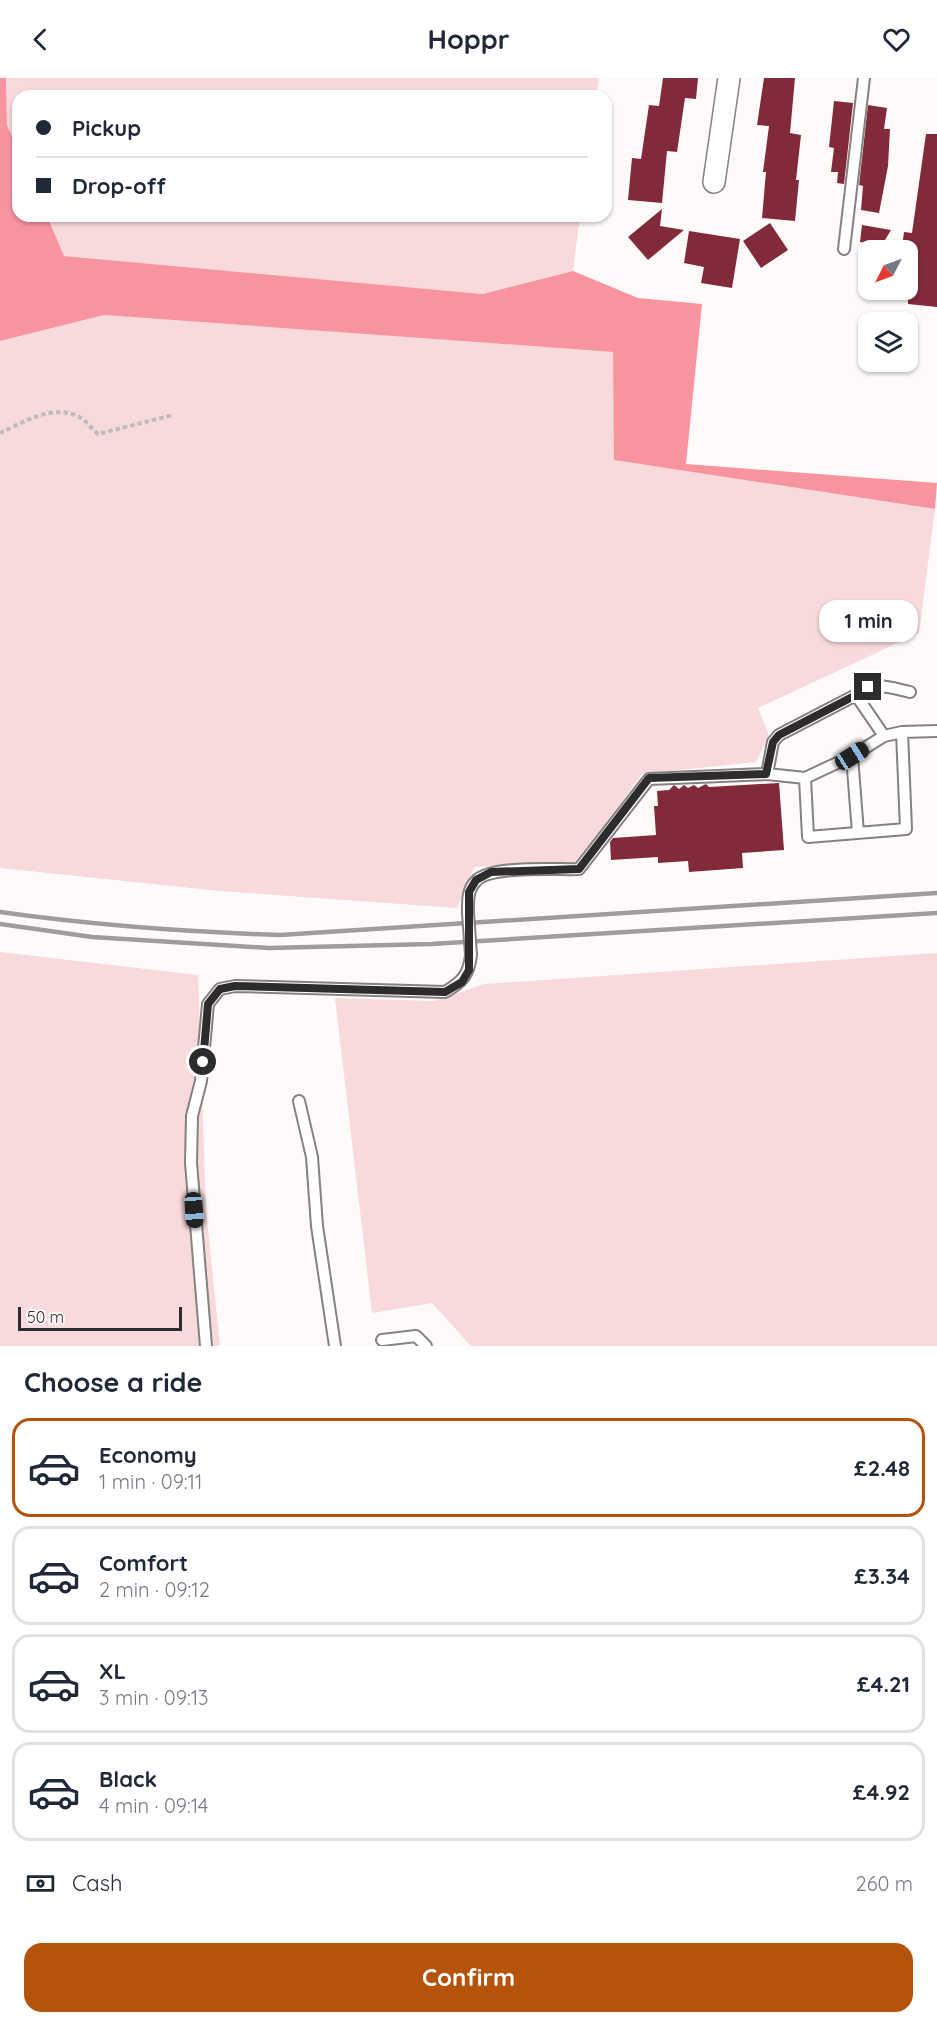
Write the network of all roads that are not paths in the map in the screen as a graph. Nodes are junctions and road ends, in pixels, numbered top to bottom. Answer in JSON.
{"nodes":[{"id":1,"x":729,"y":78,"type":"edge"},
{"id":2,"x":864,"y":78,"type":"edge"},
{"id":3,"x":714,"y":182,"type":"dead end"},
{"id":4,"x":844,"y":249,"type":"dead end"},
{"id":5,"x":910,"y":692,"type":"dead end"},
{"id":6,"x":856,"y":695,"type":"junction"},
{"id":7,"x":937,"y":731,"type":"edge"},
{"id":8,"x":902,"y":732,"type":"junction"},
{"id":9,"x":884,"y":736,"type":"junction"},
{"id":10,"x":852,"y":756,"type":"junction"},
{"id":11,"x":766,"y":774,"type":"junction"},
{"id":12,"x":805,"y":778,"type":"junction"},
{"id":13,"x":858,"y":833,"type":"junction"},
{"id":14,"x":299,"y":1101,"type":"dead end"},
{"id":15,"x":382,"y":1340,"type":"dead end"},
{"id":16,"x":206,"y":1346,"type":"edge"},
{"id":17,"x":335,"y":1346,"type":"edge"},
{"id":18,"x":426,"y":1346,"type":"edge"}],
"edges":[{"from":1,"to":3,"type":"street"},
{"from":2,"to":4,"type":"lane"},
{"from":5,"to":6,"type":"lane"},
{"from":6,"to":9,"type":"lane"},
{"from":6,"to":11,"type":"lane"},
{"from":7,"to":8,"type":"lane"},
{"from":8,"to":9,"type":"lane"},
{"from":8,"to":13,"type":"lane"},
{"from":9,"to":10,"type":"lane"},
{"from":10,"to":12,"type":"lane"},
{"from":10,"to":13,"type":"lane"},
{"from":11,"to":12,"type":"lane"},
{"from":11,"to":16,"type":"lane","bridge":true},
{"from":12,"to":13,"type":"lane"},
{"from":14,"to":17,"type":"lane"},
{"from":15,"to":18,"type":"lane"}]}
